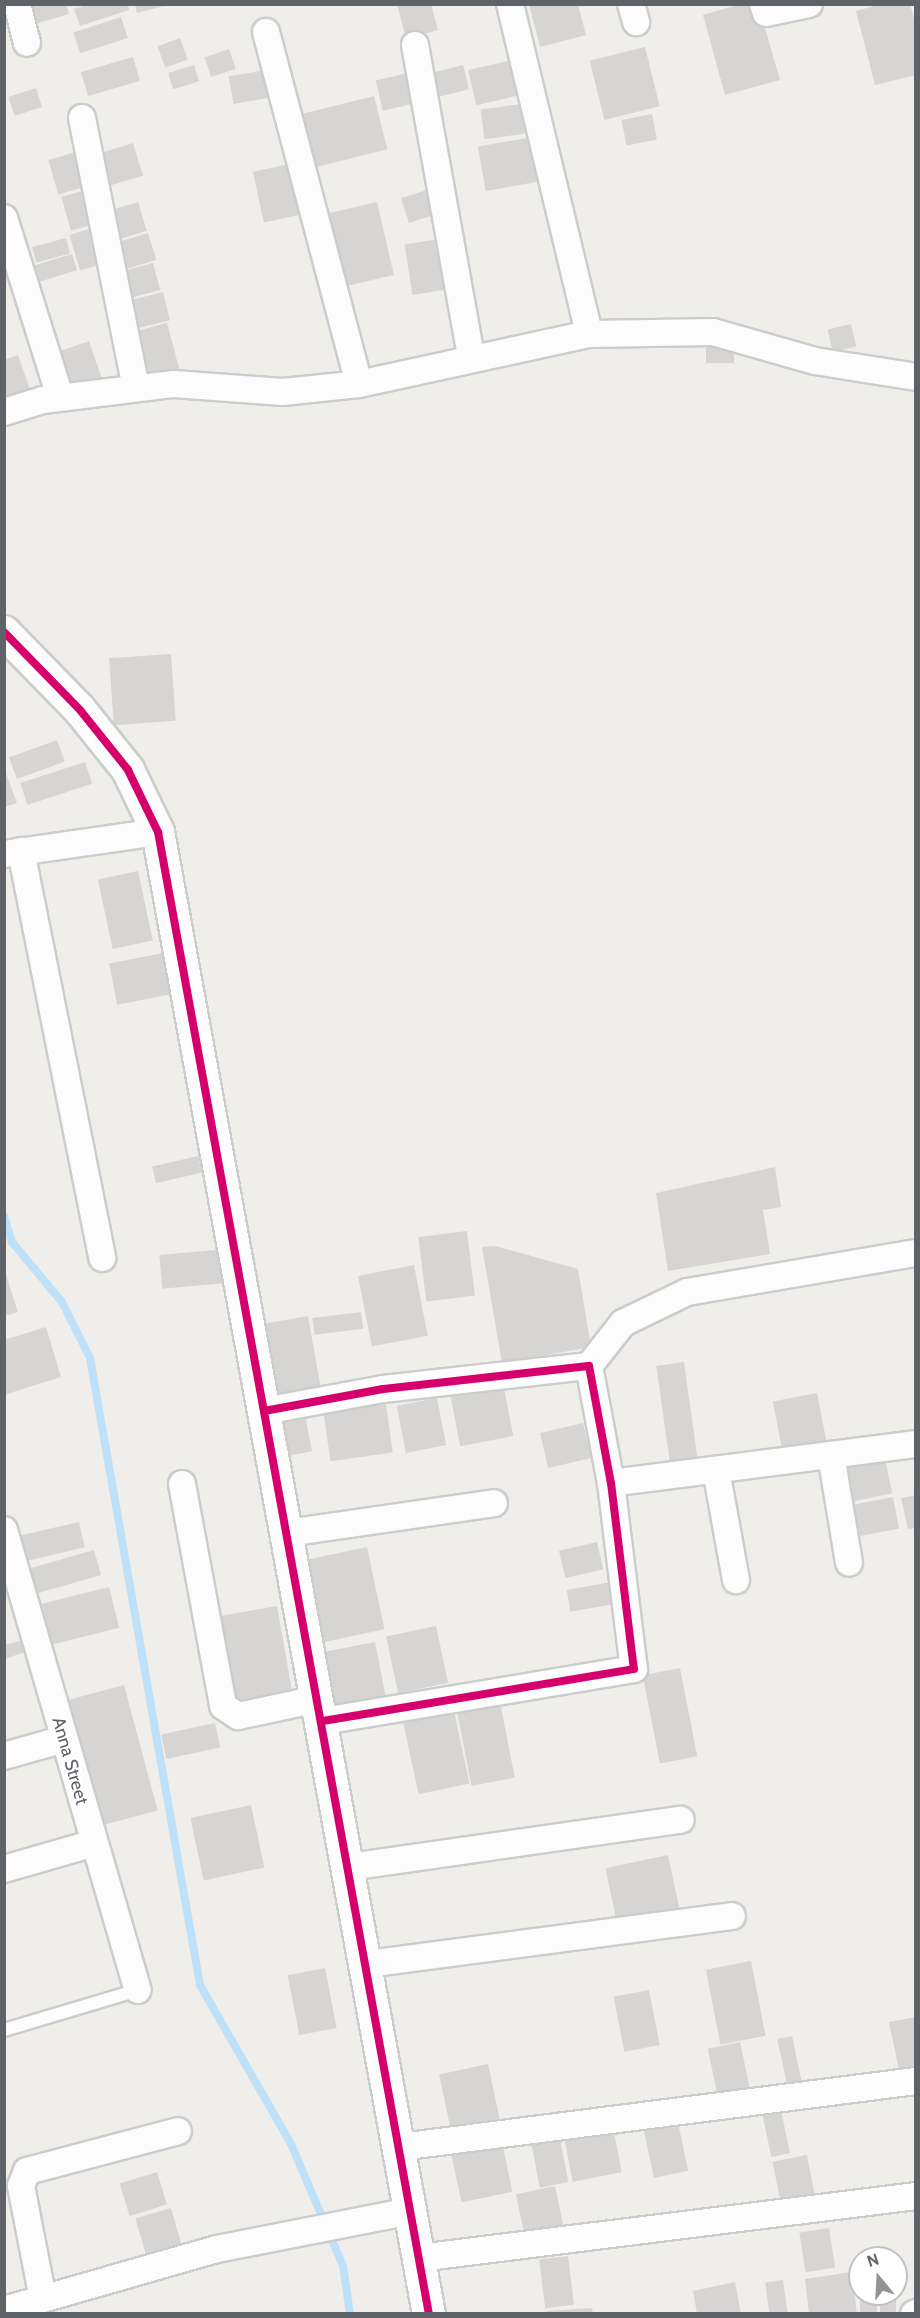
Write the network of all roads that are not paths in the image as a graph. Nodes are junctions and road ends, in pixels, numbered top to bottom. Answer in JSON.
{"nodes":[{"id":1,"x":17,"y":4,"type":"edge"},
{"id":2,"x":510,"y":4,"type":"edge"},
{"id":3,"x":763,"y":4,"type":"edge"},
{"id":4,"x":809,"y":4,"type":"edge"},
{"id":5,"x":266,"y":32,"type":"dead end"},
{"id":6,"x":27,"y":43,"type":"dead end"},
{"id":7,"x":415,"y":45,"type":"dead end"},
{"id":8,"x":82,"y":118,"type":"dead end"},
{"id":9,"x":4,"y":218,"type":"edge"},
{"id":10,"x":590,"y":334,"type":"junction"},
{"id":11,"x":471,"y":357,"type":"junction"},
{"id":12,"x":915,"y":377,"type":"edge"},
{"id":13,"x":359,"y":384,"type":"junction"},
{"id":14,"x":136,"y":388,"type":"junction"},
{"id":15,"x":60,"y":397,"type":"junction"},
{"id":16,"x":4,"y":412,"type":"edge"},
{"id":17,"x":4,"y":632,"type":"edge"},
{"id":18,"x":158,"y":832,"type":"junction"},
{"id":19,"x":13,"y":853,"type":"edge"},
{"id":20,"x":915,"y":1253,"type":"edge"},
{"id":21,"x":102,"y":1258,"type":"dead end"},
{"id":22,"x":589,"y":1366,"type":"junction"},
{"id":23,"x":264,"y":1411,"type":"junction"},
{"id":24,"x":915,"y":1444,"type":"edge"},
{"id":25,"x":831,"y":1455,"type":"junction"},
{"id":26,"x":716,"y":1470,"type":"junction"},
{"id":27,"x":182,"y":1484,"type":"dead end"},
{"id":28,"x":611,"y":1484,"type":"junction"},
{"id":29,"x":494,"y":1503,"type":"dead end"},
{"id":30,"x":4,"y":1530,"type":"edge"},
{"id":31,"x":287,"y":1533,"type":"junction"},
{"id":32,"x":849,"y":1563,"type":"dead end"},
{"id":33,"x":736,"y":1580,"type":"dead end"},
{"id":34,"x":320,"y":1710,"type":"junction"},
{"id":35,"x":64,"y":1739,"type":"junction"},
{"id":36,"x":4,"y":1756,"type":"edge"},
{"id":37,"x":681,"y":1820,"type":"dead end"},
{"id":38,"x":94,"y":1843,"type":"junction"},
{"id":39,"x":350,"y":1868,"type":"junction"},
{"id":40,"x":4,"y":1869,"type":"edge"},
{"id":41,"x":732,"y":1916,"type":"dead end"},
{"id":42,"x":368,"y":1964,"type":"junction"},
{"id":43,"x":138,"y":1990,"type":"joint"},
{"id":44,"x":4,"y":2030,"type":"edge"},
{"id":45,"x":915,"y":2081,"type":"edge"},
{"id":46,"x":178,"y":2131,"type":"dead end"},
{"id":47,"x":400,"y":2147,"type":"junction"},
{"id":48,"x":915,"y":2196,"type":"edge"},
{"id":49,"x":411,"y":2211,"type":"junction"},
{"id":50,"x":418,"y":2258,"type":"junction"},
{"id":51,"x":43,"y":2298,"type":"junction"},
{"id":52,"x":4,"y":2310,"type":"edge"},
{"id":53,"x":429,"y":2313,"type":"edge"}],
"edges":[{"from":1,"to":6,"type":"street"},
{"from":2,"to":10,"type":"street"},
{"from":3,"to":4,"type":"street"},
{"from":5,"to":13,"type":"street"},
{"from":7,"to":11,"type":"street"},
{"from":8,"to":14,"type":"street"},
{"from":9,"to":15,"type":"street"},
{"from":10,"to":11,"type":"street"},
{"from":10,"to":12,"type":"street"},
{"from":11,"to":13,"type":"street"},
{"from":13,"to":14,"type":"street"},
{"from":14,"to":15,"type":"street"},
{"from":15,"to":16,"type":"street"},
{"from":17,"to":18,"type":"street"},
{"from":18,"to":19,"type":"street"},
{"from":18,"to":23,"type":"street"},
{"from":19,"to":21,"type":"street"},
{"from":20,"to":22,"type":"street"},
{"from":22,"to":23,"type":"street"},
{"from":22,"to":28,"type":"street"},
{"from":23,"to":31,"type":"street"},
{"from":24,"to":25,"type":"street"},
{"from":25,"to":26,"type":"street"},
{"from":25,"to":32,"type":"street"},
{"from":26,"to":28,"type":"street"},
{"from":26,"to":33,"type":"street"},
{"from":27,"to":34,"type":"street"},
{"from":28,"to":34,"type":"street"},
{"from":29,"to":31,"type":"street"},
{"from":30,"to":35,"type":"street","name":"Anna Street"},
{"from":31,"to":34,"type":"street"},
{"from":34,"to":39,"type":"street"},
{"from":35,"to":36,"type":"street"},
{"from":35,"to":38,"type":"street","name":"Anna Street"},
{"from":37,"to":39,"type":"street"},
{"from":38,"to":40,"type":"street"},
{"from":38,"to":43,"type":"street","name":"Anna Street"},
{"from":39,"to":42,"type":"street"},
{"from":41,"to":42,"type":"street"},
{"from":42,"to":47,"type":"street"},
{"from":43,"to":44,"type":"lane"},
{"from":45,"to":47,"type":"street"},
{"from":46,"to":51,"type":"street"},
{"from":47,"to":49,"type":"street"},
{"from":48,"to":50,"type":"street"},
{"from":49,"to":50,"type":"street"},
{"from":49,"to":51,"type":"street"},
{"from":50,"to":53,"type":"street"},
{"from":51,"to":52,"type":"street"}]}
